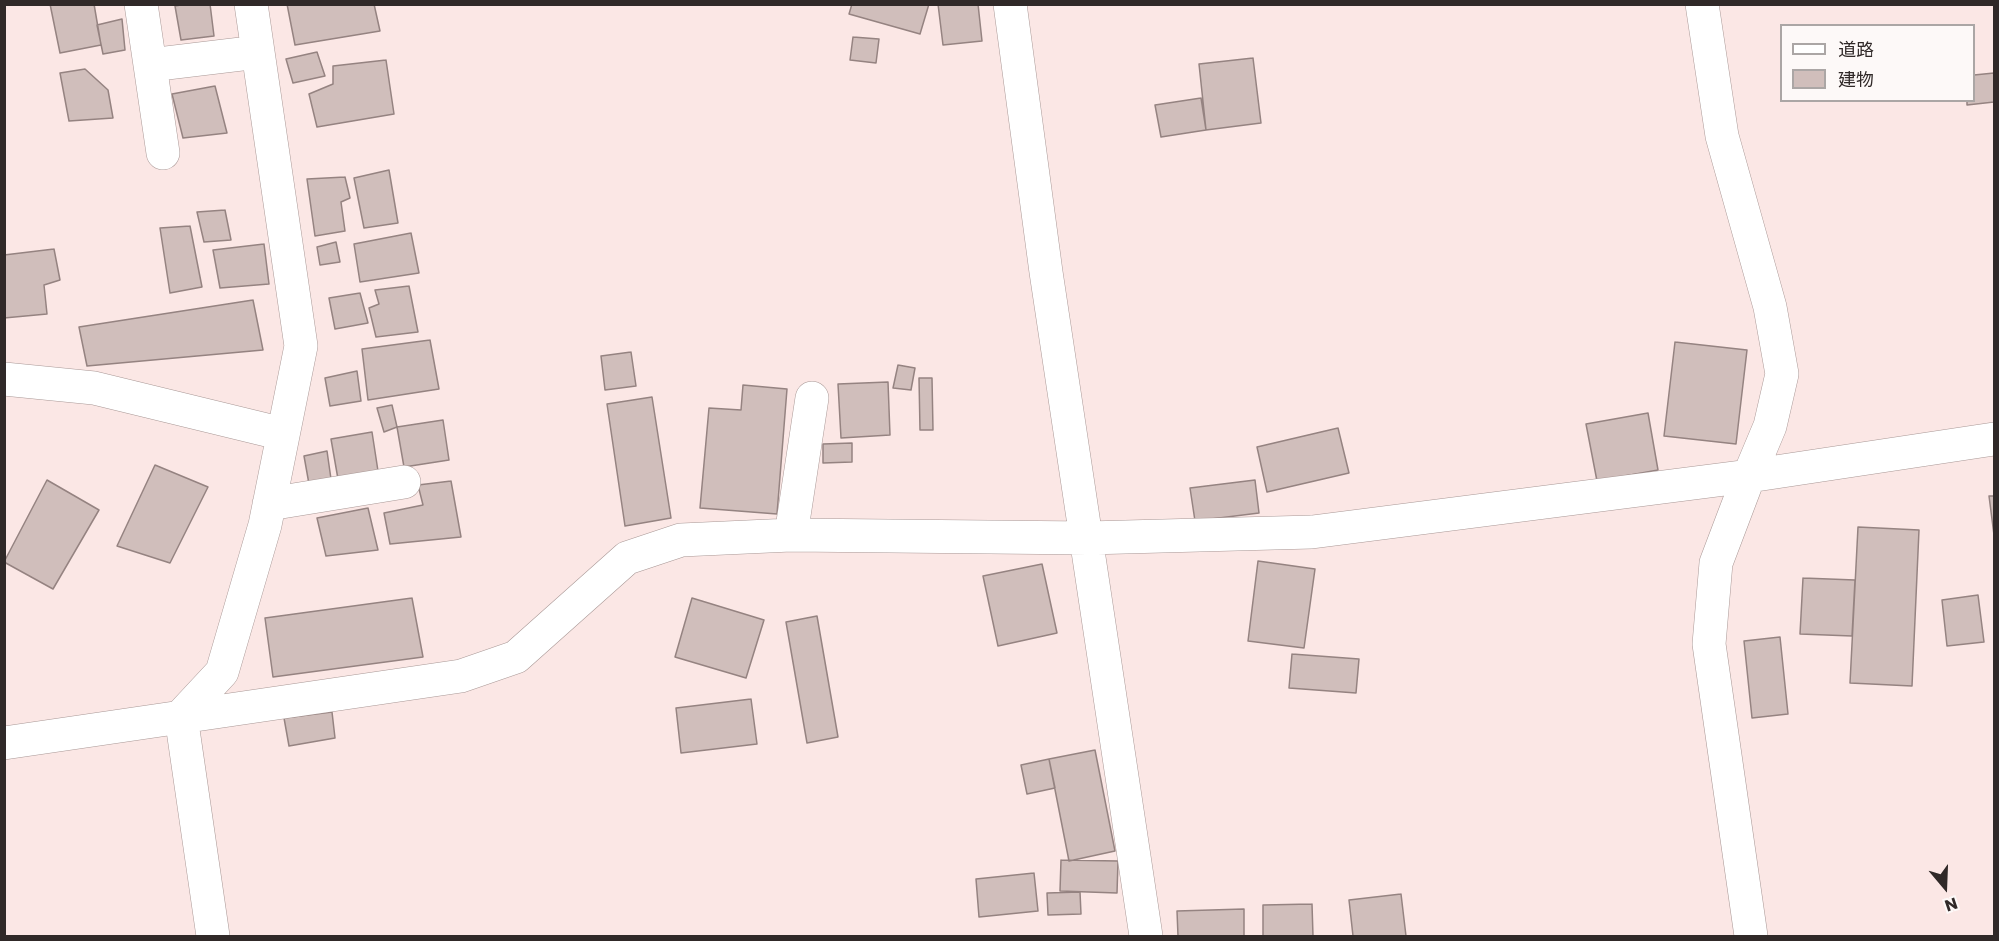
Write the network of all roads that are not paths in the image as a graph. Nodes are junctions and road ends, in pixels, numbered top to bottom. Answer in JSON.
{"nodes":[{"id":1,"x":141,"y":4,"type":"edge"},
{"id":2,"x":251,"y":4,"type":"edge"},
{"id":3,"x":1010,"y":4,"type":"edge"},
{"id":4,"x":1702,"y":4,"type":"edge"},
{"id":5,"x":258,"y":52,"type":"junction"},
{"id":6,"x":150,"y":64,"type":"junction"},
{"id":7,"x":163,"y":153,"type":"dead end"},
{"id":8,"x":4,"y":380,"type":"edge"},
{"id":9,"x":812,"y":398,"type":"dead end"},
{"id":10,"x":283,"y":434,"type":"junction"},
{"id":11,"x":1995,"y":439,"type":"edge"},
{"id":12,"x":1749,"y":476,"type":"junction"},
{"id":13,"x":404,"y":482,"type":"dead end"},
{"id":14,"x":269,"y":504,"type":"junction"},
{"id":15,"x":790,"y":535,"type":"junction"},
{"id":16,"x":1088,"y":538,"type":"junction"},
{"id":17,"x":181,"y":716,"type":"junction"},
{"id":18,"x":4,"y":743,"type":"edge"},
{"id":19,"x":213,"y":936,"type":"edge"},
{"id":20,"x":1146,"y":936,"type":"edge"},
{"id":21,"x":1751,"y":936,"type":"edge"}],
"edges":[{"from":1,"to":6,"type":"street"},
{"from":2,"to":5,"type":"street"},
{"from":3,"to":16,"type":"street"},
{"from":4,"to":12,"type":"street"},
{"from":5,"to":6,"type":"street"},
{"from":5,"to":10,"type":"street"},
{"from":6,"to":7,"type":"street"},
{"from":8,"to":10,"type":"street"},
{"from":9,"to":15,"type":"street"},
{"from":10,"to":14,"type":"street"},
{"from":11,"to":12,"type":"street"},
{"from":12,"to":16,"type":"street"},
{"from":12,"to":21,"type":"street"},
{"from":13,"to":14,"type":"street"},
{"from":14,"to":17,"type":"street"},
{"from":15,"to":16,"type":"street"},
{"from":15,"to":17,"type":"street"},
{"from":16,"to":20,"type":"street"},
{"from":17,"to":18,"type":"street"},
{"from":17,"to":19,"type":"street"}]}
